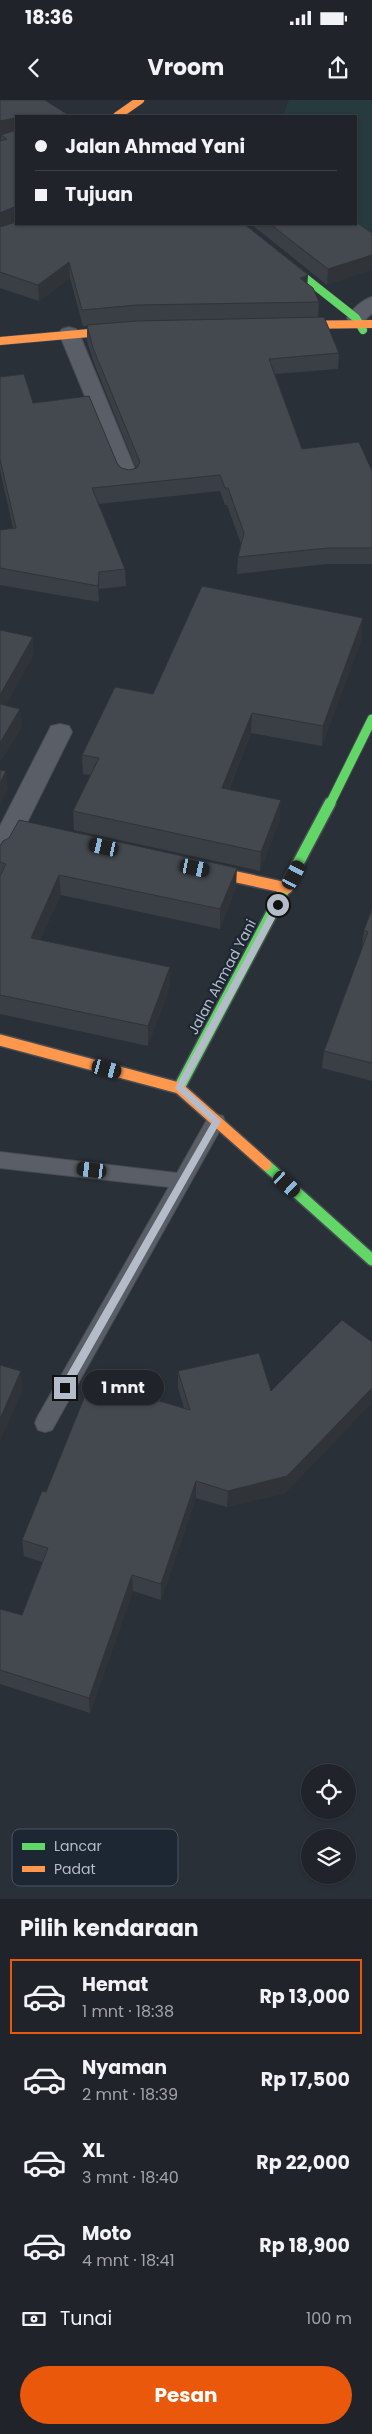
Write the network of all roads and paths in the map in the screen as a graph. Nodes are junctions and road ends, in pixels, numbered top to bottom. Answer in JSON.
{"nodes":[{"id":1,"x":140,"y":100,"type":"edge"},
{"id":2,"x":118,"y":115,"type":"edge"},
{"id":3,"x":238,"y":225,"type":"edge"},
{"id":4,"x":372,"y":303,"type":"edge"},
{"id":5,"x":362,"y":321,"type":"edge"},
{"id":6,"x":281,"y":325,"type":"edge"},
{"id":7,"x":137,"y":329,"type":"edge"},
{"id":8,"x":69,"y":333,"type":"junction"},
{"id":9,"x":0,"y":341,"type":"edge"},
{"id":10,"x":372,"y":342,"type":"edge"},
{"id":11,"x":129,"y":478,"type":"edge"},
{"id":12,"x":372,"y":719,"type":"edge"},
{"id":13,"x":60,"y":732,"type":"dead end"},
{"id":14,"x":0,"y":851,"type":"edge"},
{"id":15,"x":192,"y":867,"type":"edge"},
{"id":16,"x":286,"y":888,"type":"junction"},
{"id":17,"x":0,"y":1040,"type":"edge"},
{"id":18,"x":179,"y":1088,"type":"junction"},
{"id":19,"x":216,"y":1121,"type":"junction"},
{"id":20,"x":0,"y":1160,"type":"edge"},
{"id":21,"x":183,"y":1181,"type":"junction"},
{"id":22,"x":372,"y":1260,"type":"edge"},
{"id":23,"x":45,"y":1423,"type":"dead end"}],
"edges":[{"from":1,"to":2,"type":"street"},
{"from":3,"to":5,"type":"street"},
{"from":4,"to":5,"type":"street"},
{"from":5,"to":6,"type":"street"},
{"from":5,"to":10,"type":"street"},
{"from":7,"to":8,"type":"street"},
{"from":8,"to":9,"type":"street"},
{"from":8,"to":11,"type":"street"},
{"from":12,"to":16,"type":"street","name":"Jalan Ahmad Yani"},
{"from":13,"to":14,"type":"street"},
{"from":15,"to":16,"type":"street"},
{"from":16,"to":18,"type":"street","name":"Jalan Ahmad Yani"},
{"from":17,"to":18,"type":"street"},
{"from":18,"to":19,"type":"street"},
{"from":19,"to":21,"type":"lane"},
{"from":19,"to":22,"type":"street"},
{"from":20,"to":21,"type":"lane"},
{"from":21,"to":23,"type":"lane"}]}
